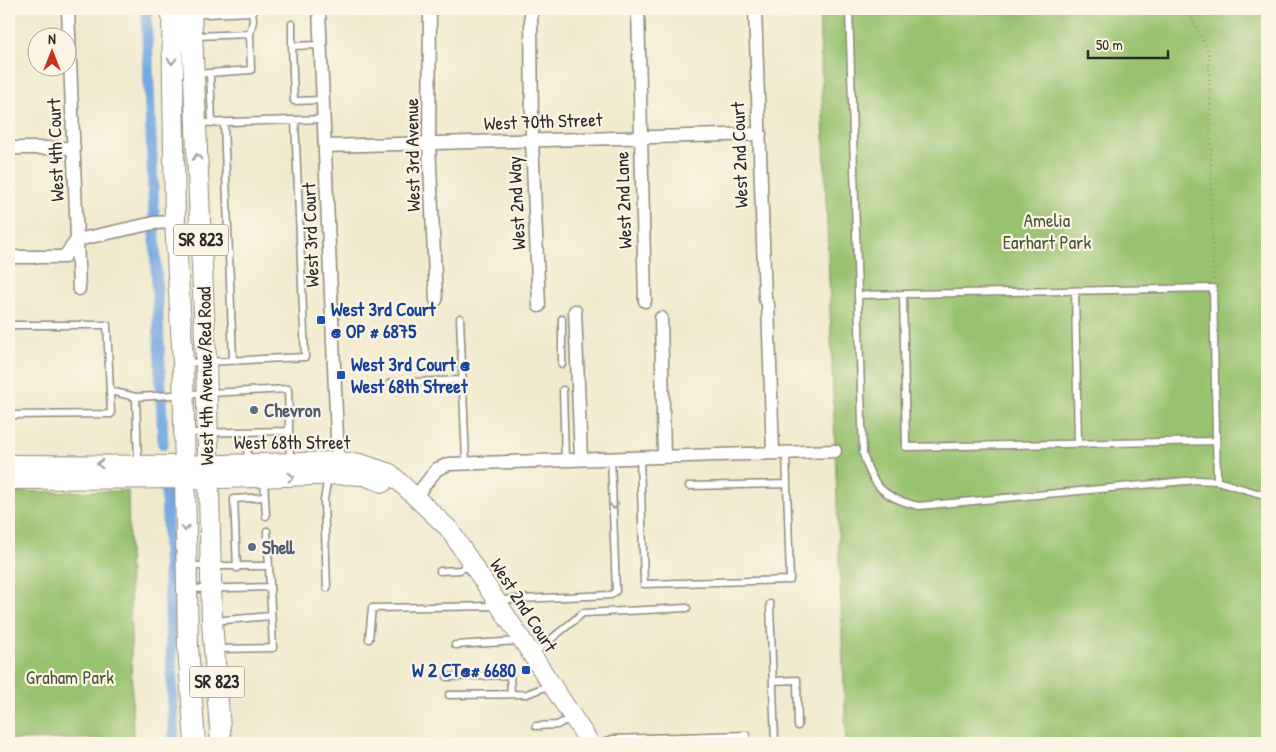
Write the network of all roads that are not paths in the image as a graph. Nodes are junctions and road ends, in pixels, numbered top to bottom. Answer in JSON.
{"nodes":[{"id":1,"x":68,"y":9,"type":"edge"},
{"id":2,"x":252,"y":9,"type":"edge"},
{"id":3,"x":318,"y":9,"type":"edge"},
{"id":4,"x":430,"y":9,"type":"edge"},
{"id":5,"x":531,"y":9,"type":"edge"},
{"id":6,"x":638,"y":9,"type":"edge"},
{"id":7,"x":755,"y":9,"type":"edge"},
{"id":8,"x":849,"y":9,"type":"edge"},
{"id":9,"x":181,"y":10,"type":"edge"},
{"id":10,"x":292,"y":24,"type":"dead end"},
{"id":11,"x":250,"y":34,"type":"junction"},
{"id":12,"x":191,"y":36,"type":"junction"},
{"id":13,"x":320,"y":45,"type":"junction"},
{"id":14,"x":292,"y":46,"type":"junction"},
{"id":15,"x":202,"y":73,"type":"junction"},
{"id":16,"x":323,"y":100,"type":"junction"},
{"id":17,"x":324,"y":119,"type":"junction"},
{"id":18,"x":295,"y":120,"type":"junction"},
{"id":19,"x":204,"y":123,"type":"junction"},
{"id":20,"x":224,"y":123,"type":"junction"},
{"id":21,"x":760,"y":134,"type":"junction"},
{"id":22,"x":640,"y":138,"type":"junction"},
{"id":23,"x":532,"y":140,"type":"junction"},
{"id":24,"x":429,"y":143,"type":"junction"},
{"id":25,"x":326,"y":146,"type":"junction"},
{"id":26,"x":9,"y":148,"type":"edge"},
{"id":27,"x":74,"y":148,"type":"junction"},
{"id":28,"x":174,"y":174,"type":"junction"},
{"id":29,"x":175,"y":222,"type":"junction"},
{"id":30,"x":77,"y":240,"type":"junction"},
{"id":31,"x":202,"y":252,"type":"junction"},
{"id":32,"x":9,"y":257,"type":"edge"},
{"id":33,"x":79,"y":289,"type":"dead end"},
{"id":34,"x":1075,"y":290,"type":"junction"},
{"id":35,"x":903,"y":294,"type":"junction"},
{"id":36,"x":858,"y":295,"type":"junction"},
{"id":37,"x":436,"y":300,"type":"dead end"},
{"id":38,"x":645,"y":301,"type":"dead end"},
{"id":39,"x":540,"y":306,"type":"dead end"},
{"id":40,"x":575,"y":311,"type":"dead end"},
{"id":41,"x":460,"y":318,"type":"dead end"},
{"id":42,"x":661,"y":318,"type":"dead end"},
{"id":43,"x":562,"y":319,"type":"dead end"},
{"id":44,"x":9,"y":325,"type":"edge"},
{"id":45,"x":233,"y":360,"type":"junction"},
{"id":46,"x":206,"y":361,"type":"junction"},
{"id":47,"x":183,"y":363,"type":"junction"},
{"id":48,"x":562,"y":364,"type":"dead end"},
{"id":49,"x":462,"y":380,"type":"junction"},
{"id":50,"x":390,"y":383,"type":"dead end"},
{"id":51,"x":563,"y":390,"type":"dead end"},
{"id":52,"x":110,"y":391,"type":"junction"},
{"id":53,"x":206,"y":392,"type":"junction"},
{"id":54,"x":183,"y":393,"type":"junction"},
{"id":55,"x":136,"y":397,"type":"junction"},
{"id":56,"x":9,"y":415,"type":"edge"},
{"id":57,"x":289,"y":431,"type":"junction"},
{"id":58,"x":246,"y":432,"type":"junction"},
{"id":59,"x":184,"y":433,"type":"junction"},
{"id":60,"x":206,"y":433,"type":"junction"},
{"id":61,"x":1216,"y":441,"type":"junction"},
{"id":62,"x":1078,"y":444,"type":"junction"},
{"id":63,"x":835,"y":451,"type":"dead end"},
{"id":64,"x":779,"y":452,"type":"junction"},
{"id":65,"x":664,"y":456,"type":"junction"},
{"id":66,"x":640,"y":457,"type":"junction"},
{"id":67,"x":611,"y":458,"type":"junction"},
{"id":68,"x":565,"y":459,"type":"junction"},
{"id":69,"x":581,"y":459,"type":"junction"},
{"id":70,"x":338,"y":460,"type":"junction"},
{"id":71,"x":290,"y":462,"type":"junction"},
{"id":72,"x":466,"y":462,"type":"junction"},
{"id":73,"x":248,"y":463,"type":"junction"},
{"id":74,"x":9,"y":464,"type":"edge"},
{"id":75,"x":138,"y":464,"type":"junction"},
{"id":76,"x":207,"y":471,"type":"junction"},
{"id":77,"x":184,"y":472,"type":"junction"},
{"id":78,"x":328,"y":476,"type":"junction"},
{"id":79,"x":264,"y":478,"type":"junction"},
{"id":80,"x":9,"y":480,"type":"edge"},
{"id":81,"x":1217,"y":481,"type":"junction"},
{"id":82,"x":787,"y":484,"type":"junction"},
{"id":83,"x":689,"y":486,"type":"dead end"},
{"id":84,"x":416,"y":496,"type":"junction"},
{"id":85,"x":1267,"y":496,"type":"edge"},
{"id":86,"x":265,"y":497,"type":"junction"},
{"id":87,"x":266,"y":516,"type":"dead end"},
{"id":88,"x":267,"y":531,"type":"dead end"},
{"id":89,"x":471,"y":564,"type":"junction"},
{"id":90,"x":187,"y":566,"type":"junction"},
{"id":91,"x":269,"y":566,"type":"junction"},
{"id":92,"x":210,"y":567,"type":"junction"},
{"id":93,"x":238,"y":568,"type":"junction"},
{"id":94,"x":440,"y":571,"type":"dead end"},
{"id":95,"x":212,"y":588,"type":"junction"},
{"id":96,"x":270,"y":588,"type":"junction"},
{"id":97,"x":327,"y":588,"type":"dead end"},
{"id":98,"x":188,"y":590,"type":"junction"},
{"id":99,"x":498,"y":603,"type":"junction"},
{"id":100,"x":770,"y":604,"type":"dead end"},
{"id":101,"x":687,"y":608,"type":"dead end"},
{"id":102,"x":272,"y":616,"type":"junction"},
{"id":103,"x":212,"y":621,"type":"junction"},
{"id":104,"x":369,"y":640,"type":"dead end"},
{"id":105,"x":455,"y":645,"type":"dead end"},
{"id":106,"x":527,"y":648,"type":"junction"},
{"id":107,"x":214,"y":649,"type":"junction"},
{"id":108,"x":447,"y":677,"type":"dead end"},
{"id":109,"x":773,"y":681,"type":"junction"},
{"id":110,"x":551,"y":684,"type":"junction"},
{"id":111,"x":511,"y":694,"type":"junction"},
{"id":112,"x":449,"y":695,"type":"dead end"},
{"id":113,"x":572,"y":718,"type":"junction"},
{"id":114,"x":536,"y":726,"type":"dead end"},
{"id":115,"x":798,"y":726,"type":"dead end"},
{"id":116,"x":682,"y":736,"type":"junction"},
{"id":117,"x":195,"y":743,"type":"edge"},
{"id":118,"x":221,"y":743,"type":"edge"},
{"id":119,"x":590,"y":743,"type":"edge"},
{"id":120,"x":603,"y":743,"type":"edge"},
{"id":121,"x":686,"y":743,"type":"edge"},
{"id":122,"x":746,"y":743,"type":"edge"},
{"id":123,"x":775,"y":743,"type":"edge"}],
"edges":[{"from":1,"to":27,"type":"street","name":"West 4th Court"},
{"from":2,"to":9,"type":"street"},
{"from":2,"to":11,"type":"lane"},
{"from":3,"to":13,"type":"street","name":"West 3rd Court"},
{"from":4,"to":24,"type":"street","name":"West 3rd Avenue"},
{"from":5,"to":23,"type":"street","name":"West 2nd Way"},
{"from":6,"to":22,"type":"street","name":"West 2nd Lane"},
{"from":7,"to":21,"type":"street","name":"West 2nd Court"},
{"from":8,"to":36,"type":"lane"},
{"from":9,"to":12,"type":"main road","name":"West 4th Avenue/Red Road","number":"SR 823"},
{"from":9,"to":28,"type":"main road","name":"West 4th Avenue/Red Road","number":"SR 823","one_way":true},
{"from":10,"to":14,"type":"lane"},
{"from":11,"to":12,"type":"lane"},
{"from":11,"to":15,"type":"lane"},
{"from":12,"to":15,"type":"main road","name":"West 4th Avenue/Red Road","number":"SR 823"},
{"from":13,"to":14,"type":"lane"},
{"from":13,"to":16,"type":"street","name":"West 3rd Court"},
{"from":14,"to":16,"type":"lane"},
{"from":15,"to":19,"type":"main road","name":"West 4th Avenue/Red Road","number":"SR 823"},
{"from":16,"to":17,"type":"street","name":"West 3rd Court"},
{"from":17,"to":18,"type":"lane"},
{"from":17,"to":25,"type":"street","name":"West 3rd Court"},
{"from":18,"to":20,"type":"lane"},
{"from":18,"to":45,"type":"lane"},
{"from":19,"to":20,"type":"lane"},
{"from":31,"to":19,"type":"main road","name":"West 4th Avenue/Red Road","number":"SR 823","one_way":true},
{"from":20,"to":45,"type":"lane"},
{"from":21,"to":22,"type":"street","name":"West 70th Street"},
{"from":21,"to":64,"type":"street","name":"West 2nd Court"},
{"from":22,"to":23,"type":"street","name":"West 70th Street"},
{"from":22,"to":38,"type":"street","name":"West 2nd Lane"},
{"from":23,"to":24,"type":"street","name":"West 70th Street"},
{"from":23,"to":39,"type":"street","name":"West 2nd Way"},
{"from":24,"to":25,"type":"street","name":"West 70th Street"},
{"from":24,"to":37,"type":"street","name":"West 3rd Avenue"},
{"from":25,"to":70,"type":"street","name":"West 3rd Court"},
{"from":26,"to":27,"type":"street"},
{"from":27,"to":30,"type":"street","name":"West 4th Court"},
{"from":28,"to":29,"type":"main road","name":"West 4th Avenue/Red Road","number":"SR 823"},
{"from":28,"to":31,"type":"main road"},
{"from":29,"to":30,"type":"street"},
{"from":29,"to":47,"type":"main road","name":"West 4th Avenue/Red Road","number":"SR 823"},
{"from":30,"to":32,"type":"street"},
{"from":30,"to":33,"type":"street","name":"West 4th Court"},
{"from":31,"to":46,"type":"main road","name":"West 4th Avenue/Red Road","number":"SR 823"},
{"from":34,"to":35,"type":"lane"},
{"from":34,"to":61,"type":"lane"},
{"from":34,"to":62,"type":"lane"},
{"from":35,"to":36,"type":"lane"},
{"from":35,"to":62,"type":"lane"},
{"from":36,"to":81,"type":"lane"},
{"from":40,"to":69,"type":"street"},
{"from":41,"to":49,"type":"lane"},
{"from":42,"to":65,"type":"street"},
{"from":43,"to":48,"type":"lane"},
{"from":44,"to":52,"type":"lane"},
{"from":45,"to":46,"type":"lane"},
{"from":46,"to":47,"type":"lane"},
{"from":46,"to":53,"type":"main road","name":"West 4th Avenue/Red Road","number":"SR 823"},
{"from":47,"to":54,"type":"main road","name":"West 4th Avenue/Red Road","number":"SR 823"},
{"from":49,"to":50,"type":"lane"},
{"from":49,"to":72,"type":"lane"},
{"from":51,"to":68,"type":"lane"},
{"from":52,"to":55,"type":"lane"},
{"from":52,"to":56,"type":"lane"},
{"from":53,"to":54,"type":"lane"},
{"from":53,"to":57,"type":"lane"},
{"from":53,"to":60,"type":"main road","name":"West 4th Avenue/Red Road","number":"SR 823"},
{"from":54,"to":55,"type":"lane"},
{"from":54,"to":59,"type":"main road","name":"West 4th Avenue/Red Road","number":"SR 823"},
{"from":55,"to":75,"type":"lane"},
{"from":57,"to":58,"type":"lane"},
{"from":57,"to":71,"type":"lane"},
{"from":58,"to":60,"type":"lane"},
{"from":58,"to":73,"type":"lane"},
{"from":59,"to":60,"type":"lane"},
{"from":59,"to":77,"type":"main road","name":"West 4th Avenue/Red Road","number":"SR 823"},
{"from":60,"to":76,"type":"main road","name":"West 4th Avenue/Red Road","number":"SR 823"},
{"from":61,"to":62,"type":"lane"},
{"from":61,"to":81,"type":"lane"},
{"from":63,"to":64,"type":"street"},
{"from":64,"to":65,"type":"street"},
{"from":64,"to":82,"type":"lane"},
{"from":65,"to":66,"type":"street"},
{"from":66,"to":67,"type":"street"},
{"from":66,"to":82,"type":"lane"},
{"from":67,"to":69,"type":"street"},
{"from":67,"to":99,"type":"lane","one_way":true},
{"from":68,"to":69,"type":"street"},
{"from":68,"to":72,"type":"street"},
{"from":70,"to":71,"type":"main road","name":"West 68th Street"},
{"from":70,"to":84,"type":"main road","name":"West 68th Street"},
{"from":71,"to":73,"type":"main road","name":"West 68th Street"},
{"from":72,"to":84,"type":"street"},
{"from":73,"to":76,"type":"main road","name":"West 68th Street"},
{"from":75,"to":74,"type":"main road","name":"West 68th Street","one_way":true},
{"from":75,"to":77,"type":"main road","name":"West 68th Street"},
{"from":76,"to":77,"type":"main road","name":"West 68th Street"},
{"from":76,"to":79,"type":"main road","name":"West 68th Street"},
{"from":76,"to":92,"type":"main road","name":"West 4th Avenue/Red Road","number":"SR 823"},
{"from":77,"to":80,"type":"main road","name":"West 68th Street"},
{"from":77,"to":90,"type":"main road","name":"West 4th Avenue/Red Road","number":"SR 823","one_way":true},
{"from":79,"to":78,"type":"main road","name":"West 68th Street","one_way":true},
{"from":78,"to":84,"type":"main road","name":"West 68th Street"},
{"from":78,"to":97,"type":"lane"},
{"from":79,"to":86,"type":"lane"},
{"from":81,"to":85,"type":"lane"},
{"from":82,"to":83,"type":"lane"},
{"from":84,"to":89,"type":"main road","name":"West 2nd Court"},
{"from":86,"to":87,"type":"lane"},
{"from":86,"to":93,"type":"lane"},
{"from":88,"to":91,"type":"lane"},
{"from":89,"to":94,"type":"lane"},
{"from":89,"to":99,"type":"main road","name":"West 2nd Court"},
{"from":90,"to":92,"type":"lane"},
{"from":90,"to":98,"type":"main road","name":"West 4th Avenue/Red Road","number":"SR 823"},
{"from":91,"to":93,"type":"lane"},
{"from":91,"to":96,"type":"lane"},
{"from":92,"to":93,"type":"lane"},
{"from":92,"to":95,"type":"main road","name":"West 4th Avenue/Red Road","number":"SR 823"},
{"from":95,"to":96,"type":"lane"},
{"from":95,"to":98,"type":"lane"},
{"from":95,"to":103,"type":"main road","name":"West 4th Avenue/Red Road","number":"SR 823"},
{"from":96,"to":102,"type":"lane"},
{"from":98,"to":117,"type":"main road","name":"West 4th Avenue/Red Road","number":"SR 823"},
{"from":99,"to":104,"type":"lane"},
{"from":99,"to":106,"type":"main road","name":"West 2nd Court"},
{"from":100,"to":109,"type":"lane"},
{"from":101,"to":106,"type":"lane"},
{"from":102,"to":103,"type":"lane"},
{"from":102,"to":107,"type":"lane"},
{"from":103,"to":107,"type":"main road","name":"West 4th Avenue/Red Road","number":"SR 823"},
{"from":105,"to":106,"type":"lane"},
{"from":106,"to":110,"type":"main road","name":"West 2nd Court"},
{"from":107,"to":118,"type":"main road","name":"West 4th Avenue/Red Road","number":"SR 823"},
{"from":108,"to":111,"type":"lane"},
{"from":109,"to":115,"type":"lane"},
{"from":109,"to":123,"type":"lane"},
{"from":110,"to":111,"type":"lane"},
{"from":110,"to":113,"type":"main road","name":"West 2nd Court"},
{"from":111,"to":112,"type":"lane"},
{"from":113,"to":114,"type":"lane"},
{"from":113,"to":119,"type":"main road","name":"West 2nd Court"},
{"from":116,"to":120,"type":"lane"},
{"from":116,"to":121,"type":"lane"},
{"from":116,"to":122,"type":"lane"}]}
